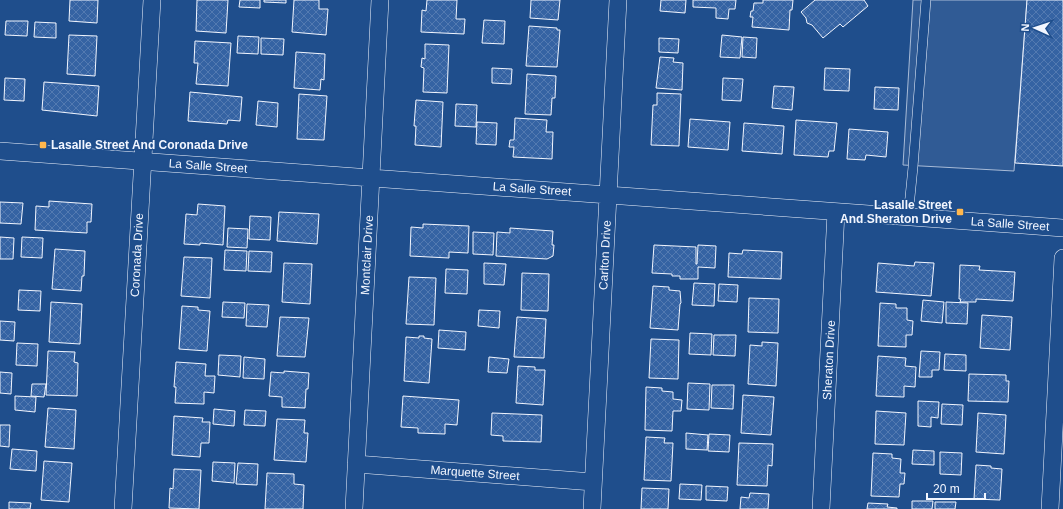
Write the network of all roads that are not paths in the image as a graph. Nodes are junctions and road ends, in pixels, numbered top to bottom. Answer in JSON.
{"nodes":[{"id":1,"x":152,"y":0,"type":"edge"},
{"id":2,"x":380,"y":0,"type":"edge"},
{"id":3,"x":618,"y":0,"type":"edge"},
{"id":4,"x":926,"y":0,"type":"edge"},
{"id":5,"x":0,"y":150,"type":"edge"},
{"id":6,"x":143,"y":161,"type":"junction"},
{"id":7,"x":371,"y":178,"type":"junction"},
{"id":8,"x":608,"y":195,"type":"junction"},
{"id":9,"x":836,"y":212,"type":"junction"},
{"id":10,"x":908,"y":217,"type":"junction"},
{"id":11,"x":1063,"y":228,"type":"edge"},
{"id":12,"x":1063,"y":258,"type":"edge"},
{"id":13,"x":356,"y":464,"type":"junction"},
{"id":14,"x":593,"y":482,"type":"junction"},
{"id":15,"x":123,"y":509,"type":"edge"},
{"id":16,"x":354,"y":509,"type":"edge"},
{"id":17,"x":592,"y":509,"type":"edge"},
{"id":18,"x":821,"y":509,"type":"edge"},
{"id":19,"x":1050,"y":509,"type":"edge"}],
"edges":[{"from":1,"to":6,"type":"street","name":"Coronada Drive"},
{"from":2,"to":7,"type":"street","name":"Montclair Drive"},
{"from":3,"to":8,"type":"street","name":"Carlton Drive"},
{"from":4,"to":10,"type":"lane"},
{"from":5,"to":6,"type":"street","name":"La Salle Street"},
{"from":6,"to":7,"type":"street","name":"La Salle Street"},
{"from":6,"to":15,"type":"street","name":"Coronada Drive"},
{"from":7,"to":8,"type":"street","name":"La Salle Street"},
{"from":7,"to":13,"type":"street","name":"Montclair Drive"},
{"from":8,"to":9,"type":"street","name":"La Salle Street"},
{"from":8,"to":14,"type":"street","name":"Carlton Drive"},
{"from":9,"to":10,"type":"street","name":"La Salle Street"},
{"from":9,"to":18,"type":"street","name":"Sheraton Drive"},
{"from":10,"to":11,"type":"street","name":"La Salle Street"},
{"from":12,"to":19,"type":"street"},
{"from":13,"to":14,"type":"street","name":"Marquette Street"},
{"from":13,"to":16,"type":"street","name":"Montclair Drive"},
{"from":14,"to":17,"type":"street","name":"Carlton Drive"}]}
